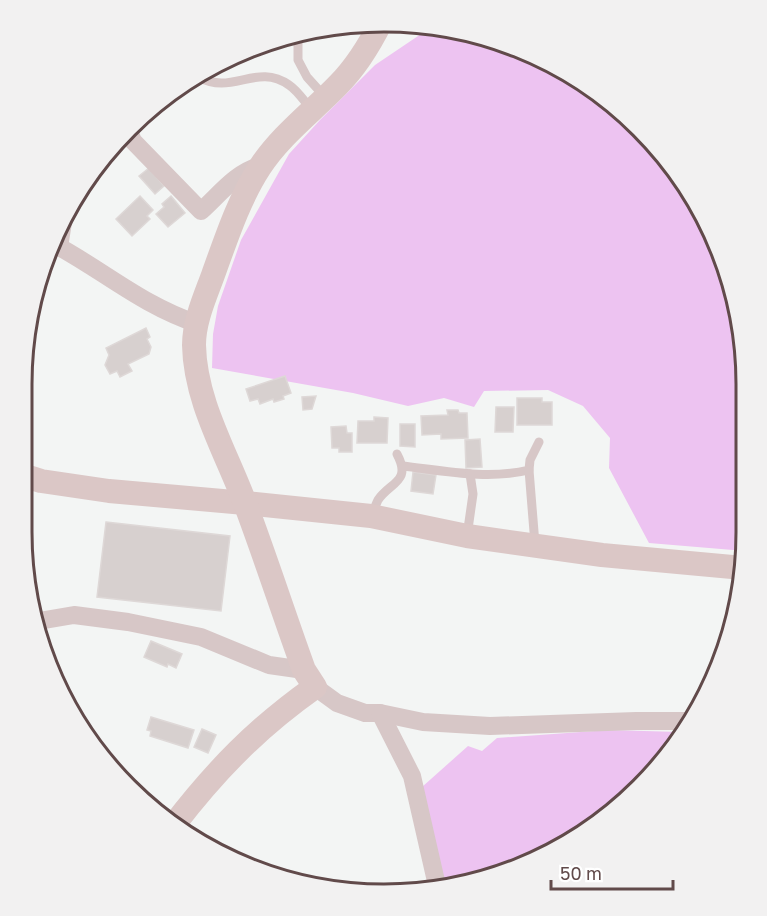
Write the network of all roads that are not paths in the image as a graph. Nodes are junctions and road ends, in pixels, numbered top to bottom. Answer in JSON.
{"nodes":[{"id":1,"x":376,"y":32,"type":"edge"},
{"id":2,"x":298,"y":42,"type":"edge"},
{"id":3,"x":205,"y":81,"type":"edge"},
{"id":4,"x":318,"y":103,"type":"junction"},
{"id":5,"x":132,"y":138,"type":"edge"},
{"id":6,"x":260,"y":166,"type":"junction"},
{"id":7,"x":58,"y":249,"type":"edge"},
{"id":8,"x":198,"y":324,"type":"junction"},
{"id":9,"x":539,"y":442,"type":"dead end"},
{"id":10,"x":397,"y":454,"type":"dead end"},
{"id":11,"x":403,"y":465,"type":"junction"},
{"id":12,"x":530,"y":470,"type":"junction"},
{"id":13,"x":470,"y":474,"type":"junction"},
{"id":14,"x":32,"y":478,"type":"edge"},
{"id":15,"x":245,"y":503,"type":"junction"},
{"id":16,"x":371,"y":516,"type":"junction"},
{"id":17,"x":467,"y":536,"type":"junction"},
{"id":18,"x":535,"y":546,"type":"junction"},
{"id":19,"x":733,"y":567,"type":"edge"},
{"id":20,"x":42,"y":620,"type":"edge"},
{"id":21,"x":310,"y":679,"type":"junction"},
{"id":22,"x":380,"y":713,"type":"junction"},
{"id":23,"x":680,"y":721,"type":"edge"},
{"id":24,"x":179,"y":819,"type":"edge"},
{"id":25,"x":436,"y":880,"type":"edge"}],
"edges":[{"from":1,"to":4,"type":"street"},
{"from":2,"to":4,"type":"lane"},
{"from":3,"to":4,"type":"lane"},
{"from":4,"to":6,"type":"street"},
{"from":5,"to":6,"type":"street"},
{"from":6,"to":8,"type":"street"},
{"from":7,"to":8,"type":"street"},
{"from":8,"to":15,"type":"street"},
{"from":9,"to":12,"type":"lane"},
{"from":10,"to":11,"type":"lane"},
{"from":11,"to":13,"type":"lane"},
{"from":11,"to":16,"type":"lane"},
{"from":12,"to":13,"type":"lane"},
{"from":12,"to":18,"type":"lane"},
{"from":13,"to":17,"type":"lane"},
{"from":14,"to":15,"type":"street"},
{"from":15,"to":16,"type":"street"},
{"from":15,"to":21,"type":"street"},
{"from":16,"to":17,"type":"street"},
{"from":17,"to":18,"type":"street"},
{"from":18,"to":19,"type":"street"},
{"from":20,"to":21,"type":"street"},
{"from":21,"to":22,"type":"street"},
{"from":21,"to":24,"type":"street"},
{"from":22,"to":23,"type":"street"},
{"from":22,"to":25,"type":"street"}]}
